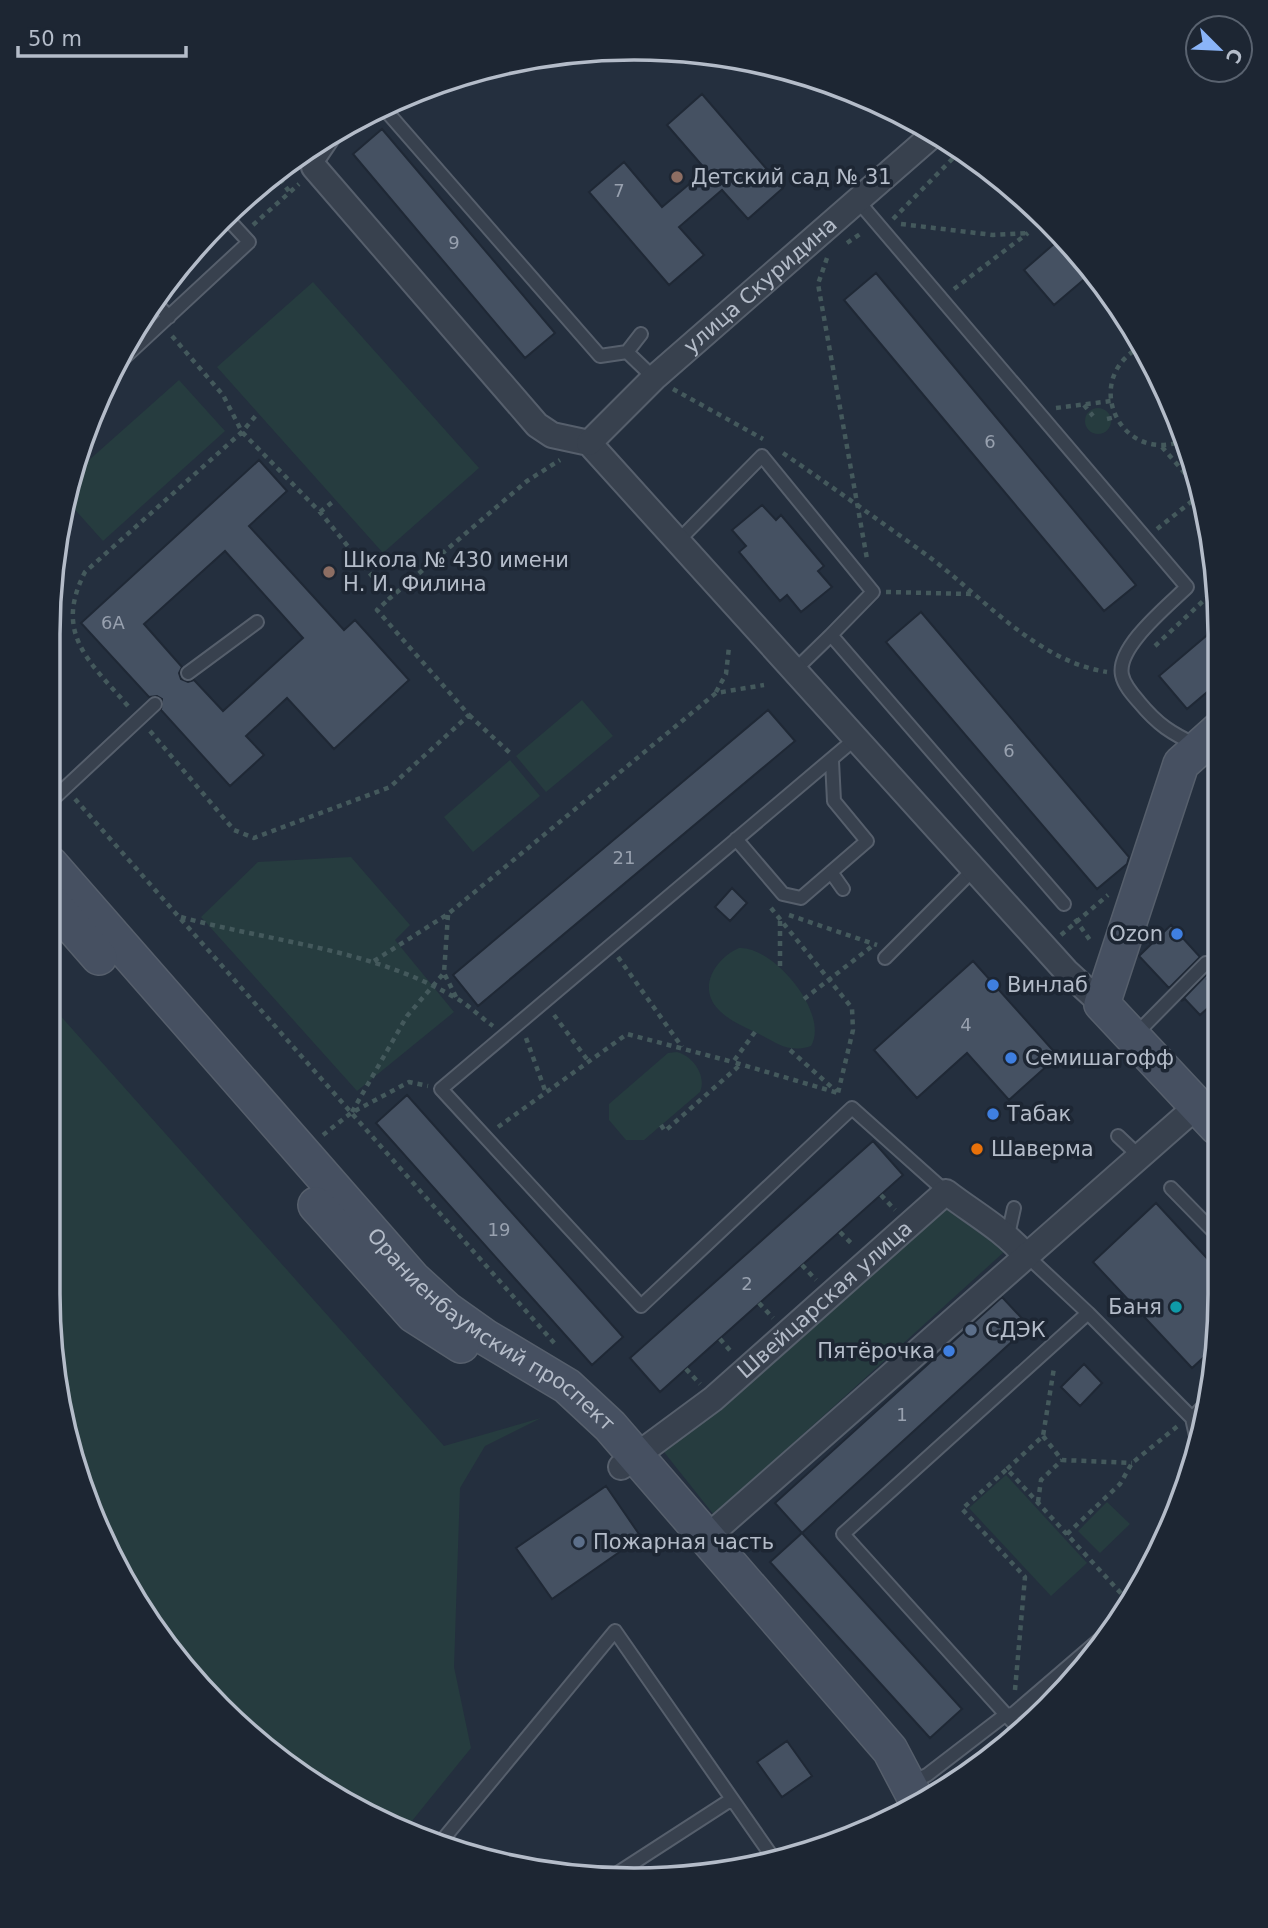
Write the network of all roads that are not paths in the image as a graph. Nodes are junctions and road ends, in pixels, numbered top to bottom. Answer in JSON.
{"nodes":[{"id":1,"x":389,"y":115,"type":"edge"},
{"id":2,"x":927,"y":140,"type":"edge"},
{"id":3,"x":326,"y":149,"type":"edge"},
{"id":4,"x":314,"y":167,"type":"joint"},
{"id":5,"x":858,"y":201,"type":"junction"},
{"id":6,"x":233,"y":224,"type":"edge"},
{"id":7,"x":160,"y":310,"type":"edge"},
{"id":8,"x":166,"y":321,"type":"junction"},
{"id":9,"x":641,"y":334,"type":"dead end"},
{"id":10,"x":135,"y":348,"type":"edge"},
{"id":11,"x":627,"y":352,"type":"junction"},
{"id":12,"x":654,"y":378,"type":"junction"},
{"id":13,"x":589,"y":443,"type":"junction"},
{"id":14,"x":677,"y":542,"type":"junction"},
{"id":15,"x":257,"y":622,"type":"dead end"},
{"id":16,"x":831,"y":635,"type":"junction"},
{"id":17,"x":794,"y":671,"type":"junction"},
{"id":18,"x":188,"y":673,"type":"dead end"},
{"id":19,"x":155,"y":704,"type":"dead end"},
{"id":20,"x":855,"y":738,"type":"junction"},
{"id":21,"x":1208,"y":742,"type":"edge"},
{"id":22,"x":1208,"y":746,"type":"edge"},
{"id":23,"x":832,"y":761,"type":"junction"},
{"id":24,"x":60,"y":792,"type":"edge"},
{"id":25,"x":736,"y":839,"type":"junction"},
{"id":26,"x":974,"y":869,"type":"junction"},
{"id":27,"x":831,"y":872,"type":"junction"},
{"id":28,"x":60,"y":875,"type":"edge"},
{"id":29,"x":843,"y":889,"type":"dead end"},
{"id":30,"x":1064,"y":904,"type":"road end"},
{"id":31,"x":60,"y":912,"type":"edge"},
{"id":32,"x":885,"y":958,"type":"dead end"},
{"id":33,"x":1206,"y":963,"type":"dead end"},
{"id":34,"x":1102,"y":1004,"type":"junction"},
{"id":35,"x":1134,"y":1036,"type":"junction"},
{"id":36,"x":1207,"y":1117,"type":"edge"},
{"id":37,"x":1118,"y":1136,"type":"dead end"},
{"id":38,"x":1138,"y":1155,"type":"junction"},
{"id":39,"x":1171,"y":1188,"type":"dead end"},
{"id":40,"x":946,"y":1192,"type":"junction"},
{"id":41,"x":1014,"y":1208,"type":"dead end"},
{"id":42,"x":1208,"y":1226,"type":"edge"},
{"id":43,"x":1008,"y":1234,"type":"junction"},
{"id":44,"x":1026,"y":1255,"type":"junction"},
{"id":45,"x":1088,"y":1313,"type":"junction"},
{"id":46,"x":1195,"y":1415,"type":"edge"},
{"id":47,"x":1192,"y":1418,"type":"junction"},
{"id":48,"x":1193,"y":1423,"type":"edge"},
{"id":49,"x":629,"y":1461,"type":"junction"},
{"id":50,"x":705,"y":1539,"type":"junction"},
{"id":51,"x":1082,"y":1654,"type":"edge"},
{"id":52,"x":1009,"y":1714,"type":"junction"},
{"id":53,"x":1015,"y":1724,"type":"edge"},
{"id":54,"x":913,"y":1796,"type":"edge"},
{"id":55,"x":909,"y":1798,"type":"edge"},
{"id":56,"x":732,"y":1799,"type":"junction"},
{"id":57,"x":908,"y":1799,"type":"edge"},
{"id":58,"x":445,"y":1837,"type":"edge"},
{"id":59,"x":769,"y":1852,"type":"edge"},
{"id":60,"x":626,"y":1868,"type":"edge"}],
"edges":[{"from":1,"to":11,"type":"lane"},
{"from":2,"to":5,"type":"street","name":"улица Скуридина"},
{"from":3,"to":4,"type":"lane"},
{"from":4,"to":13,"type":"street"},
{"from":5,"to":12,"type":"street","name":"улица Скуридина"},
{"from":5,"to":21,"type":"lane"},
{"from":6,"to":8,"type":"lane"},
{"from":7,"to":8,"type":"lane"},
{"from":8,"to":10,"type":"lane"},
{"from":9,"to":11,"type":"lane"},
{"from":11,"to":12,"type":"lane"},
{"from":12,"to":13,"type":"street","name":"улица Скуридина"},
{"from":13,"to":14,"type":"street"},
{"from":14,"to":16,"type":"lane"},
{"from":14,"to":17,"type":"street"},
{"from":15,"to":18,"type":"lane"},
{"from":16,"to":17,"type":"lane"},
{"from":16,"to":30,"type":"lane"},
{"from":17,"to":20,"type":"street"},
{"from":19,"to":24,"type":"lane"},
{"from":20,"to":23,"type":"lane"},
{"from":20,"to":26,"type":"street"},
{"from":22,"to":34,"type":"main road"},
{"from":23,"to":25,"type":"lane"},
{"from":23,"to":27,"type":"lane"},
{"from":25,"to":27,"type":"lane"},
{"from":25,"to":40,"type":"lane"},
{"from":26,"to":32,"type":"lane"},
{"from":26,"to":34,"type":"street"},
{"from":27,"to":29,"type":"lane"},
{"from":28,"to":49,"type":"main road","name":"Ораниенбаумский проспект"},
{"from":31,"to":49,"type":"main road","name":"Ораниенбаумский проспект"},
{"from":33,"to":35,"type":"lane"},
{"from":34,"to":35,"type":"main road"},
{"from":35,"to":36,"type":"main road"},
{"from":36,"to":38,"type":"street"},
{"from":37,"to":38,"type":"lane"},
{"from":38,"to":44,"type":"street"},
{"from":39,"to":42,"type":"lane"},
{"from":40,"to":43,"type":"street"},
{"from":40,"to":49,"type":"street","name":"Швейцарская улица"},
{"from":41,"to":43,"type":"lane"},
{"from":43,"to":44,"type":"street"},
{"from":44,"to":45,"type":"lane"},
{"from":44,"to":50,"type":"street"},
{"from":45,"to":47,"type":"lane"},
{"from":45,"to":52,"type":"lane"},
{"from":46,"to":47,"type":"lane"},
{"from":47,"to":48,"type":"lane"},
{"from":49,"to":50,"type":"main road","name":"Ораниенбаумский проспект"},
{"from":49,"to":57,"type":"main road","name":"Ораниенбаумский проспект"},
{"from":50,"to":55,"type":"main road","name":"Ораниенбаумский проспект"},
{"from":51,"to":52,"type":"lane"},
{"from":52,"to":53,"type":"lane"},
{"from":52,"to":54,"type":"lane"},
{"from":56,"to":58,"type":"lane"},
{"from":56,"to":59,"type":"lane"},
{"from":56,"to":60,"type":"lane"}]}
